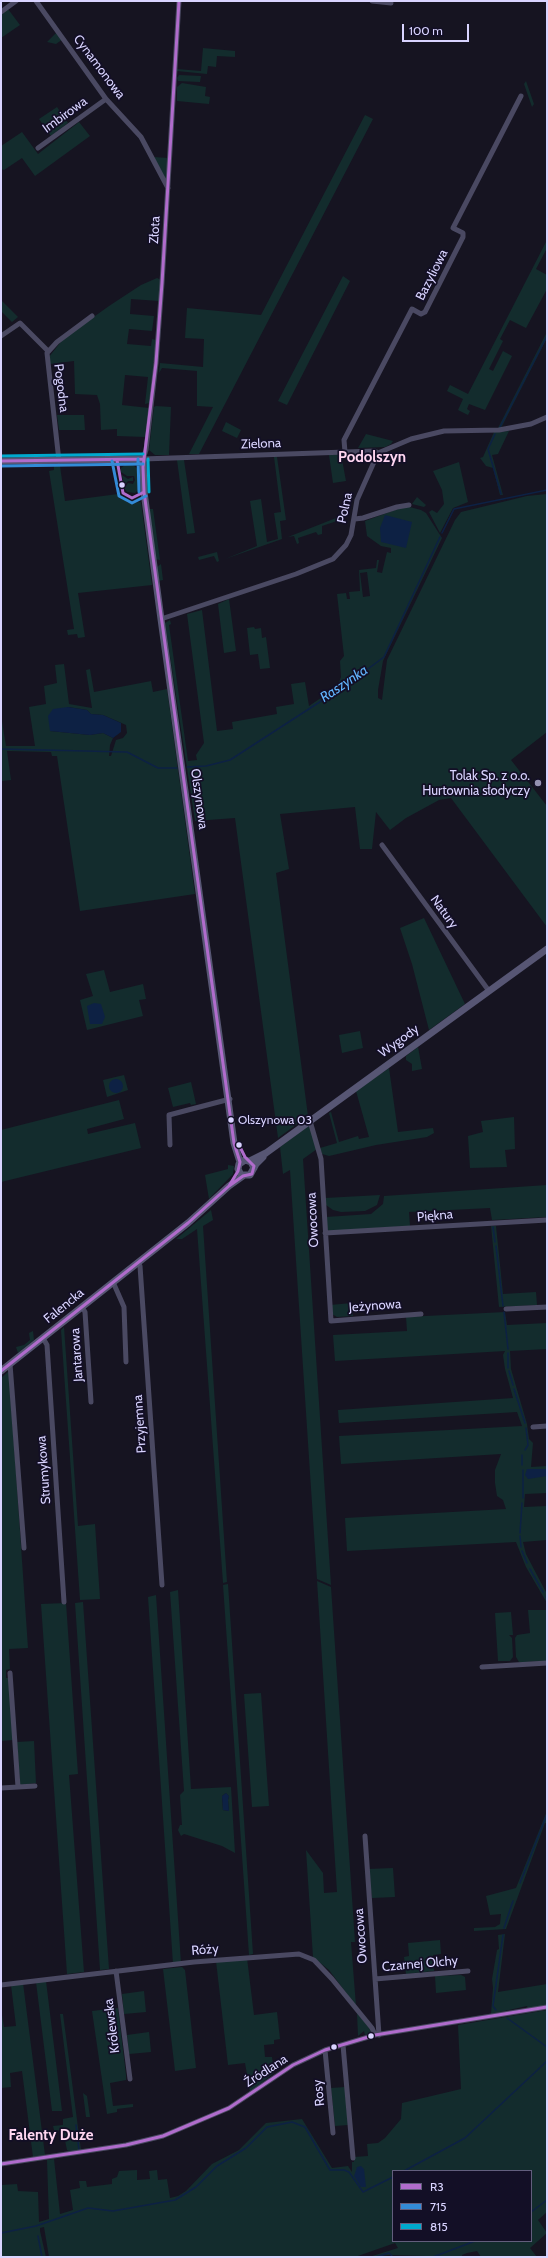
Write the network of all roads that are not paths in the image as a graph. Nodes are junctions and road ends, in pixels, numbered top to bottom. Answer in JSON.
{"nodes":[{"id":1,"x":16,"y":1,"type":"edge"},
{"id":2,"x":36,"y":1,"type":"edge"},
{"id":3,"x":179,"y":1,"type":"edge"},
{"id":4,"x":372,"y":1,"type":"edge"},
{"id":5,"x":391,"y":3,"type":"dead end"},
{"id":6,"x":1,"y":12,"type":"edge"},
{"id":7,"x":521,"y":96,"type":"dead end"},
{"id":8,"x":106,"y":100,"type":"junction"},
{"id":9,"x":38,"y":148,"type":"dead end"},
{"id":10,"x":168,"y":188,"type":"junction"},
{"id":11,"x":92,"y":316,"type":"dead end"},
{"id":12,"x":1,"y":336,"type":"edge"},
{"id":13,"x":48,"y":351,"type":"junction"},
{"id":14,"x":547,"y":417,"type":"edge"},
{"id":15,"x":345,"y":452,"type":"junction"},
{"id":16,"x":378,"y":453,"type":"junction"},
{"id":17,"x":143,"y":459,"type":"junction"},
{"id":18,"x":1,"y":461,"type":"edge"},
{"id":19,"x":59,"y":461,"type":"junction"},
{"id":20,"x":409,"y":505,"type":"dead end"},
{"id":21,"x":355,"y":519,"type":"junction"},
{"id":22,"x":161,"y":619,"type":"junction"},
{"id":23,"x":382,"y":845,"type":"dead end"},
{"id":24,"x":547,"y":949,"type":"edge"},
{"id":25,"x":489,"y":991,"type":"junction"},
{"id":26,"x":230,"y":1100,"type":"junction"},
{"id":27,"x":310,"y":1121,"type":"junction"},
{"id":28,"x":170,"y":1145,"type":"dead end"},
{"id":29,"x":266,"y":1153,"type":"junction"},
{"id":30,"x":246,"y":1161,"type":"junction"},
{"id":31,"x":254,"y":1168,"type":"junction"},
{"id":32,"x":240,"y":1173,"type":"junction"},
{"id":33,"x":547,"y":1220,"type":"edge"},
{"id":34,"x":325,"y":1233,"type":"junction"},
{"id":35,"x":140,"y":1261,"type":"junction"},
{"id":36,"x":113,"y":1282,"type":"junction"},
{"id":37,"x":547,"y":1306,"type":"edge"},
{"id":38,"x":82,"y":1307,"type":"junction"},
{"id":39,"x":506,"y":1309,"type":"dead end"},
{"id":40,"x":421,"y":1314,"type":"dead end"},
{"id":41,"x":331,"y":1321,"type":"joint"},
{"id":42,"x":43,"y":1338,"type":"junction"},
{"id":43,"x":126,"y":1362,"type":"dead end"},
{"id":44,"x":10,"y":1364,"type":"junction"},
{"id":45,"x":1,"y":1372,"type":"edge"},
{"id":46,"x":91,"y":1402,"type":"dead end"},
{"id":47,"x":547,"y":1426,"type":"edge"},
{"id":48,"x":532,"y":1427,"type":"dead end"},
{"id":49,"x":24,"y":1548,"type":"dead end"},
{"id":50,"x":162,"y":1585,"type":"dead end"},
{"id":51,"x":64,"y":1602,"type":"dead end"},
{"id":52,"x":547,"y":1663,"type":"edge"},
{"id":53,"x":482,"y":1666,"type":"dead end"},
{"id":54,"x":10,"y":1673,"type":"dead end"},
{"id":55,"x":35,"y":1786,"type":"dead end"},
{"id":56,"x":18,"y":1787,"type":"junction"},
{"id":57,"x":1,"y":1788,"type":"edge"},
{"id":58,"x":365,"y":1836,"type":"dead end"},
{"id":59,"x":116,"y":1971,"type":"junction"},
{"id":60,"x":468,"y":1971,"type":"dead end"},
{"id":61,"x":375,"y":1979,"type":"junction"},
{"id":62,"x":1,"y":1984,"type":"edge"},
{"id":63,"x":547,"y":2007,"type":"edge"},
{"id":64,"x":377,"y":2035,"type":"junction"},
{"id":65,"x":343,"y":2045,"type":"junction"},
{"id":66,"x":325,"y":2050,"type":"junction"},
{"id":67,"x":130,"y":2079,"type":"dead end"},
{"id":68,"x":334,"y":2132,"type":"dead end"},
{"id":69,"x":353,"y":2158,"type":"dead end"},
{"id":70,"x":1,"y":2164,"type":"edge"}],
"edges":[{"from":1,"to":6,"type":"street"},
{"from":2,"to":8,"type":"street","name":"Cynamonowa"},
{"from":3,"to":10,"type":"street","name":"Złota"},
{"from":4,"to":5,"type":"street"},
{"from":7,"to":15,"type":"street","name":"Bazyliowa"},
{"from":8,"to":9,"type":"street","name":"Imbirowa"},
{"from":8,"to":10,"type":"street","name":"Cynamonowa"},
{"from":10,"to":17,"type":"street","name":"Złota"},
{"from":11,"to":13,"type":"street","name":"Pogodna"},
{"from":12,"to":13,"type":"street"},
{"from":13,"to":19,"type":"street","name":"Pogodna"},
{"from":14,"to":16,"type":"street"},
{"from":15,"to":16,"type":"street","name":"Zielona"},
{"from":15,"to":17,"type":"street","name":"Zielona"},
{"from":16,"to":21,"type":"street","name":"Polna"},
{"from":17,"to":19,"type":"street"},
{"from":17,"to":22,"type":"street","name":"Olszynowa"},
{"from":18,"to":19,"type":"street"},
{"from":20,"to":21,"type":"street"},
{"from":21,"to":22,"type":"street","name":"Polna"},
{"from":22,"to":26,"type":"street","name":"Olszynowa"},
{"from":23,"to":25,"type":"street","name":"Natury"},
{"from":24,"to":25,"type":"street","name":"Wygody"},
{"from":25,"to":27,"type":"street","name":"Wygody"},
{"from":26,"to":28,"type":"street"},
{"from":26,"to":30,"type":"street","name":"Olszynowa"},
{"from":27,"to":29,"type":"street","name":"Wygody"},
{"from":27,"to":34,"type":"street","name":"Owocowa"},
{"from":29,"to":30,"type":"street","name":"Wygody"},
{"from":29,"to":31,"type":"street","name":"Wygody"},
{"from":30,"to":31,"type":"street","name":"Olszynowa"},
{"from":30,"to":32,"type":"street"},
{"from":31,"to":32,"type":"street","name":"Wygody"},
{"from":32,"to":35,"type":"street"},
{"from":33,"to":34,"type":"street","name":"Piękna"},
{"from":34,"to":41,"type":"street","name":"Owocowa"},
{"from":35,"to":36,"type":"street","name":"Falencka"},
{"from":35,"to":50,"type":"street","name":"Przyjemna"},
{"from":36,"to":38,"type":"street","name":"Falencka"},
{"from":36,"to":43,"type":"street"},
{"from":37,"to":39,"type":"street"},
{"from":38,"to":42,"type":"street","name":"Falencka"},
{"from":38,"to":46,"type":"street","name":"Jantarowa"},
{"from":40,"to":41,"type":"street","name":"Jeżynowa"},
{"from":42,"to":44,"type":"street","name":"Falencka"},
{"from":42,"to":51,"type":"street","name":"Strumykowa"},
{"from":44,"to":45,"type":"street","name":"Falencka"},
{"from":44,"to":49,"type":"street"},
{"from":47,"to":48,"type":"street"},
{"from":52,"to":53,"type":"street"},
{"from":54,"to":56,"type":"street"},
{"from":55,"to":56,"type":"street"},
{"from":56,"to":57,"type":"street"},
{"from":58,"to":61,"type":"street","name":"Owocowa"},
{"from":59,"to":62,"type":"street","name":"Róży"},
{"from":59,"to":64,"type":"street","name":"Róży"},
{"from":59,"to":67,"type":"street","name":"Królewska"},
{"from":60,"to":61,"type":"street","name":"Czarnej Olchy"},
{"from":61,"to":64,"type":"street","name":"Owocowa"},
{"from":63,"to":64,"type":"street","name":"Źródlana"},
{"from":64,"to":65,"type":"street","name":"Źródlana"},
{"from":65,"to":66,"type":"street","name":"Źródlana"},
{"from":65,"to":69,"type":"street"},
{"from":66,"to":68,"type":"street","name":"Rosy"},
{"from":66,"to":70,"type":"street","name":"Źródlana"}]}
